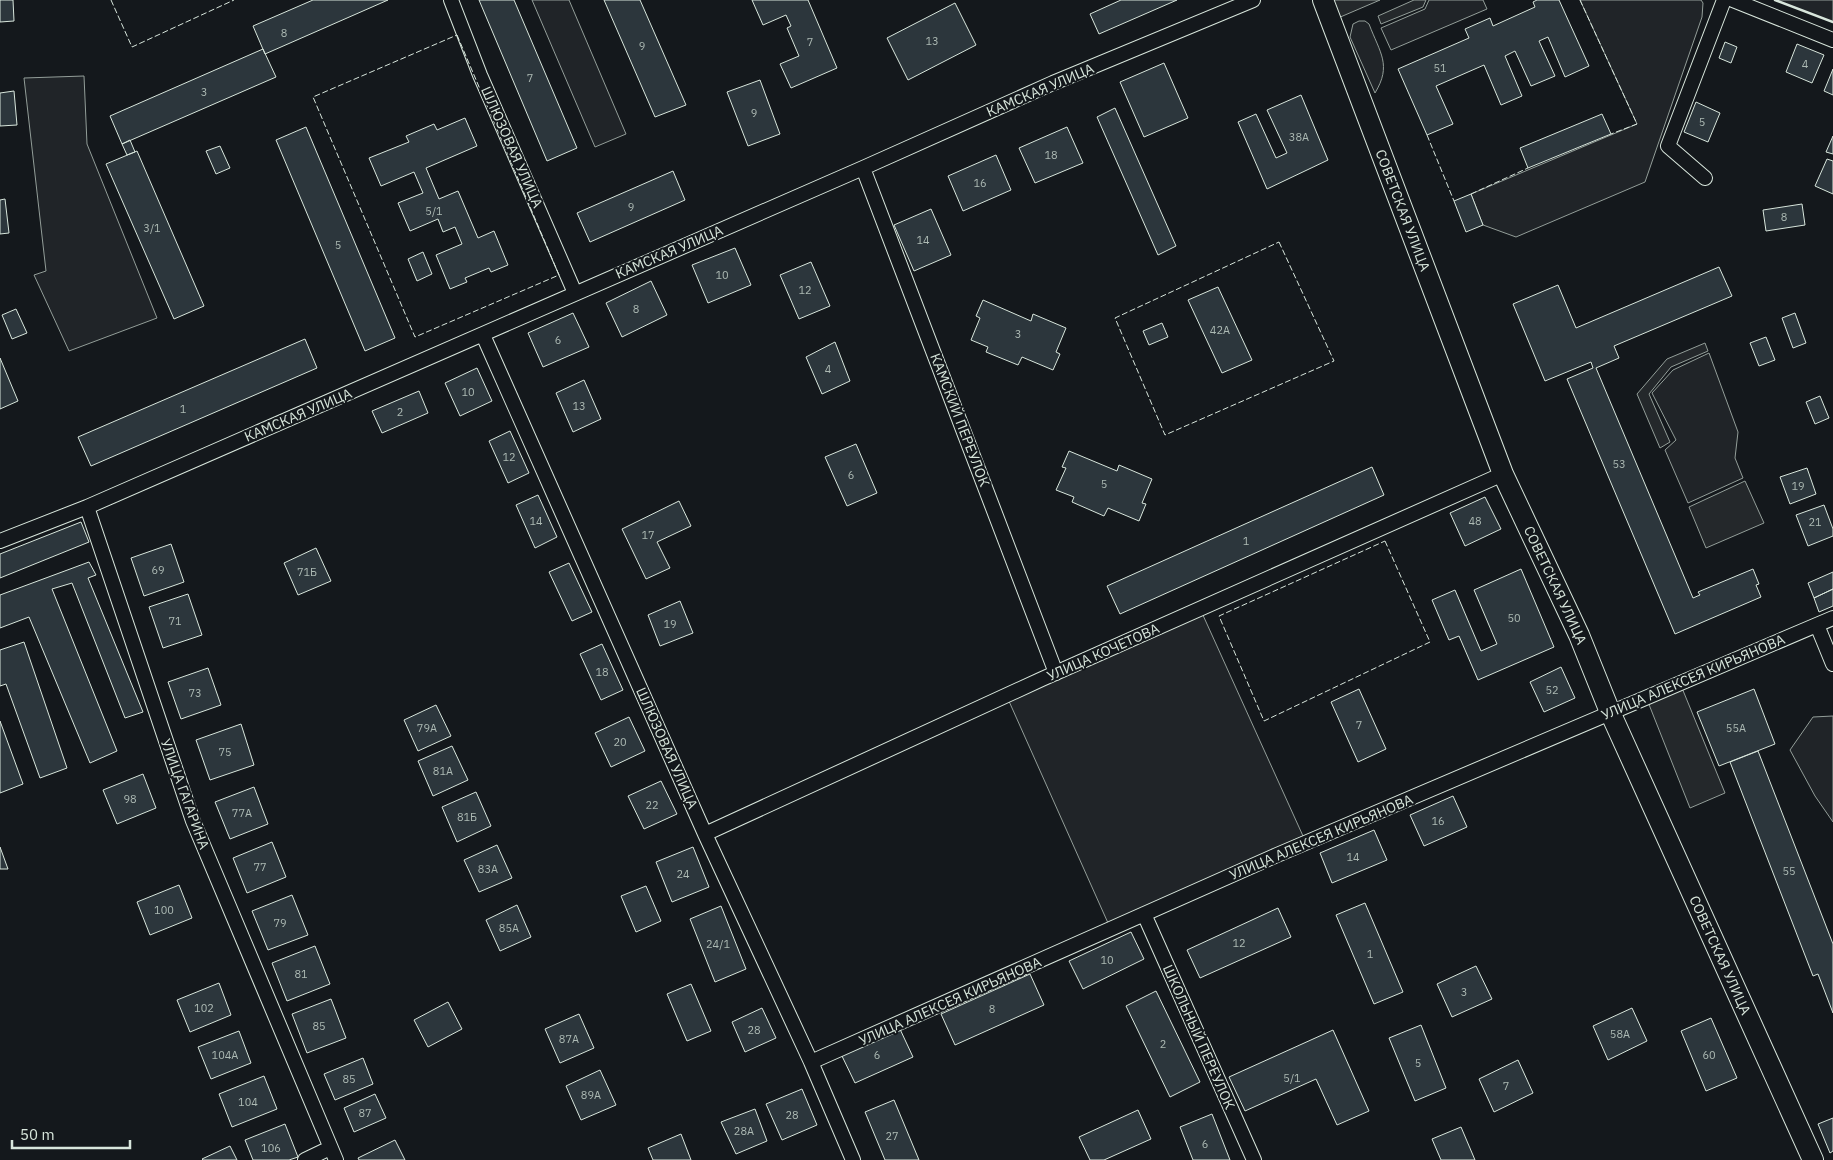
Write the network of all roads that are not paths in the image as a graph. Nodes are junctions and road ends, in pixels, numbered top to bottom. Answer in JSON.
{"nodes":[{"id":1,"x":452,"y":0,"type":"edge"},
{"id":2,"x":1253,"y":0,"type":"edge"},
{"id":3,"x":1324,"y":0,"type":"edge"},
{"id":4,"x":1724,"y":0,"type":"edge"},
{"id":5,"x":1733,"y":0,"type":"edge"},
{"id":6,"x":1833,"y":40,"type":"edge"},
{"id":7,"x":863,"y":168,"type":"junction"},
{"id":8,"x":1705,"y":178,"type":"dead end"},
{"id":9,"x":576,"y":293,"type":"junction"},
{"id":10,"x":483,"y":335,"type":"junction"},
{"id":11,"x":1503,"y":474,"type":"junction"},
{"id":12,"x":87,"y":508,"type":"junction"},
{"id":13,"x":0,"y":541,"type":"edge"},
{"id":14,"x":1833,"y":618,"type":"edge"},
{"id":15,"x":1817,"y":625,"type":"junction"},
{"id":16,"x":1833,"y":664,"type":"edge"},
{"id":17,"x":1056,"y":673,"type":"junction"},
{"id":18,"x":1610,"y":712,"type":"junction"},
{"id":19,"x":705,"y":834,"type":"junction"},
{"id":20,"x":1144,"y":914,"type":"junction"},
{"id":21,"x":811,"y":1062,"type":"junction"},
{"id":22,"x":333,"y":1154,"type":"edge"},
{"id":23,"x":305,"y":1160,"type":"edge"},
{"id":24,"x":853,"y":1160,"type":"edge"},
{"id":25,"x":1254,"y":1160,"type":"edge"},
{"id":26,"x":1813,"y":1160,"type":"edge"}],
"edges":[{"from":1,"to":9,"type":"street","name":"ШЛЮЗОВАЯ УЛИЦА"},
{"from":2,"to":7,"type":"street","name":"КАМСКАЯ УЛИЦА"},
{"from":3,"to":11,"type":"main road","name":"СОВЕТСКАЯ УЛИЦА"},
{"from":4,"to":8,"type":"street"},
{"from":5,"to":6,"type":"street"},
{"from":7,"to":9,"type":"street","name":"КАМСКАЯ УЛИЦА"},
{"from":7,"to":17,"type":"street","name":"КАМСКИЙ ПЕРЕУЛОК"},
{"from":9,"to":10,"type":"street","name":"КАМСКАЯ УЛИЦА"},
{"from":10,"to":12,"type":"street","name":"КАМСКАЯ УЛИЦА"},
{"from":10,"to":19,"type":"street","name":"ШЛЮЗОВАЯ УЛИЦА"},
{"from":11,"to":17,"type":"street","name":"УЛИЦА КОЧЕТОВА"},
{"from":11,"to":18,"type":"main road","name":"СОВЕТСКАЯ УЛИЦА"},
{"from":12,"to":13,"type":"street"},
{"from":12,"to":22,"type":"street","name":"УЛИЦА ГАГАРИНА"},
{"from":14,"to":15,"type":"street","name":"УЛИЦА АЛЕКСЕЯ КИРЬЯНОВА"},
{"from":15,"to":16,"type":"street"},
{"from":15,"to":18,"type":"street","name":"УЛИЦА АЛЕКСЕЯ КИРЬЯНОВА"},
{"from":17,"to":19,"type":"street","name":"УЛИЦА КОЧЕТОВА"},
{"from":18,"to":20,"type":"street","name":"УЛИЦА АЛЕКСЕЯ КИРЬЯНОВА"},
{"from":18,"to":26,"type":"main road","name":"СОВЕТСКАЯ УЛИЦА"},
{"from":19,"to":21,"type":"street","name":"ШЛЮЗОВАЯ УЛИЦА"},
{"from":20,"to":21,"type":"street","name":"УЛИЦА АЛЕКСЕЯ КИРЬЯНОВА"},
{"from":20,"to":25,"type":"street","name":"ШКОЛЬНЫЙ ПЕРЕУЛОК"},
{"from":21,"to":24,"type":"street","name":"ШЛЮЗОВАЯ УЛИЦА"},
{"from":22,"to":23,"type":"street"}]}
